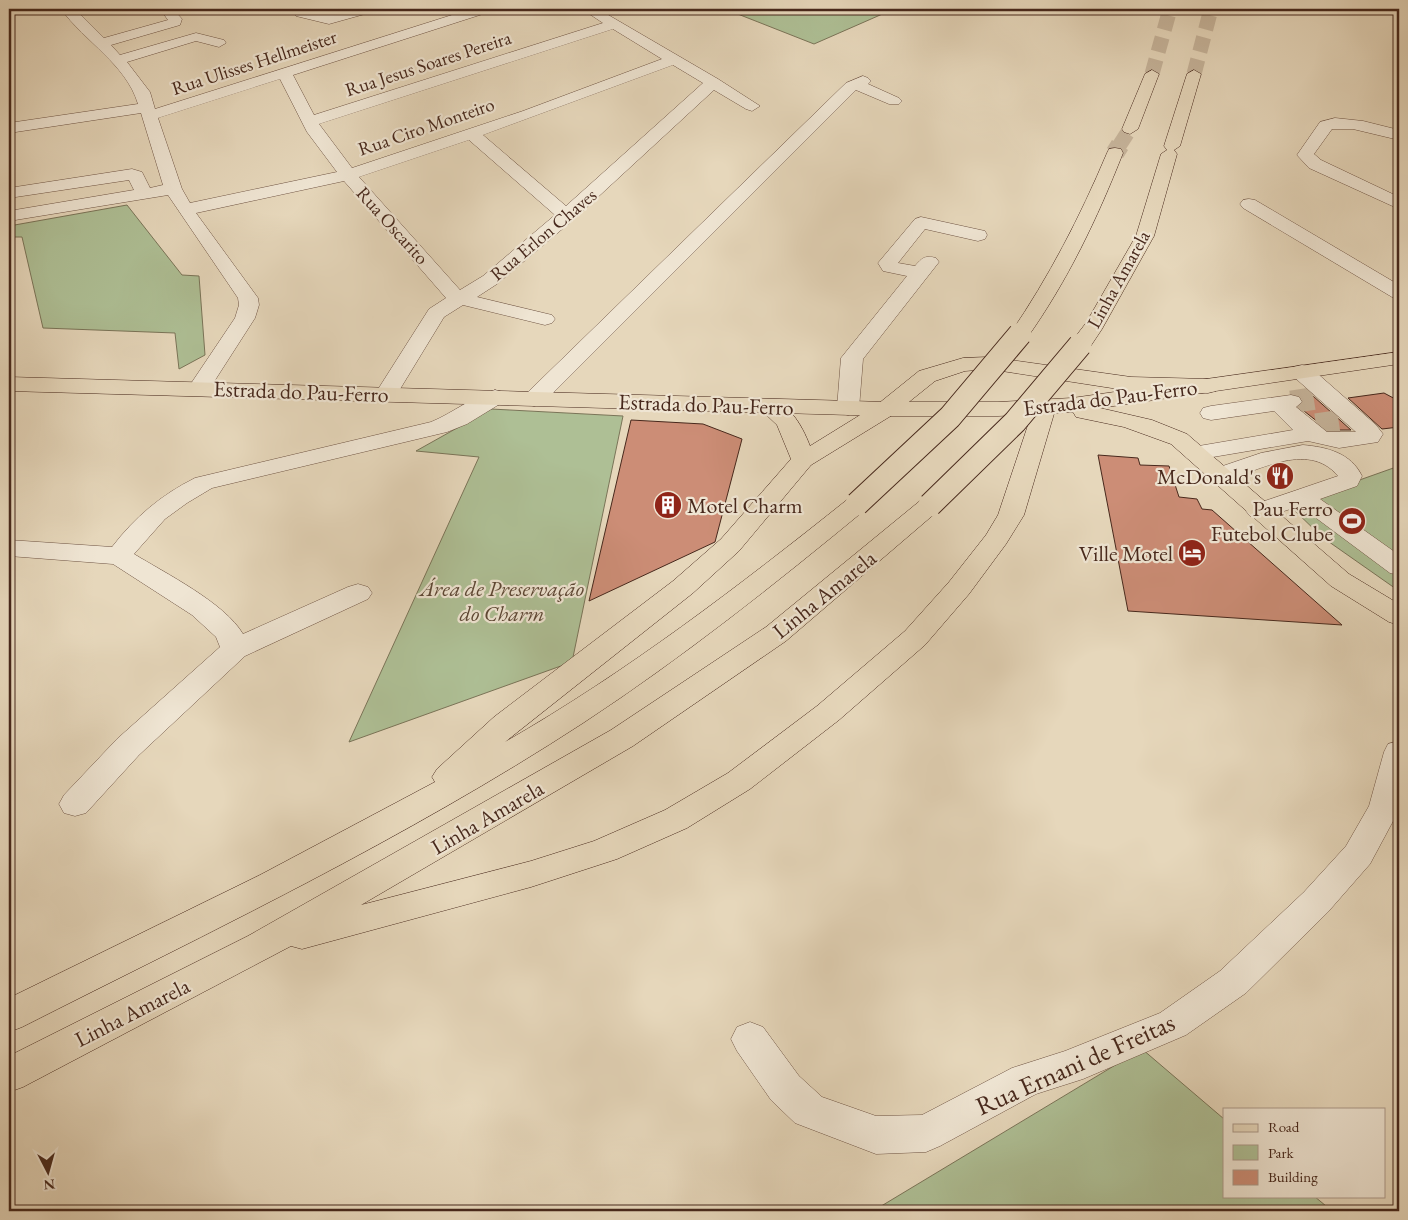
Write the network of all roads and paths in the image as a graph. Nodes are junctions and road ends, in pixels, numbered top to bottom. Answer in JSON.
{"nodes":[{"id":1,"x":68,"y":9,"type":"edge"},
{"id":2,"x":166,"y":9,"type":"edge"},
{"id":3,"x":310,"y":9,"type":"edge"},
{"id":4,"x":367,"y":9,"type":"edge"},
{"id":5,"x":590,"y":9,"type":"edge"},
{"id":6,"x":476,"y":10,"type":"edge"},
{"id":7,"x":615,"y":24,"type":"junction"},
{"id":8,"x":102,"y":43,"type":"junction"},
{"id":9,"x":675,"y":59,"type":"junction"},
{"id":10,"x":118,"y":60,"type":"junction"},
{"id":11,"x":151,"y":64,"type":"dead end"},
{"id":12,"x":285,"y":73,"type":"junction"},
{"id":13,"x":1152,"y":74,"type":"tunnel mouth"},
{"id":14,"x":1194,"y":74,"type":"tunnel mouth"},
{"id":15,"x":712,"y":82,"type":"junction"},
{"id":16,"x":894,"y":101,"type":"dead end"},
{"id":17,"x":752,"y":106,"type":"dead end"},
{"id":18,"x":150,"y":111,"type":"junction"},
{"id":19,"x":309,"y":122,"type":"junction"},
{"id":20,"x":9,"y":128,"type":"edge"},
{"id":21,"x":1130,"y":129,"type":"tunnel mouth"},
{"id":22,"x":472,"y":134,"type":"junction"},
{"id":23,"x":1399,"y":135,"type":"edge"},
{"id":24,"x":1116,"y":154,"type":"tunnel mouth"},
{"id":25,"x":349,"y":175,"type":"junction"},
{"id":26,"x":173,"y":189,"type":"junction"},
{"id":27,"x":9,"y":193,"type":"edge"},
{"id":28,"x":144,"y":194,"type":"junction"},
{"id":29,"x":1396,"y":200,"type":"edge"},
{"id":30,"x":1249,"y":204,"type":"dead end"},
{"id":31,"x":185,"y":210,"type":"junction"},
{"id":32,"x":9,"y":216,"type":"edge"},
{"id":33,"x":567,"y":216,"type":"junction"},
{"id":34,"x":976,"y":243,"type":"dead end"},
{"id":35,"x":1399,"y":293,"type":"edge"},
{"id":36,"x":457,"y":298,"type":"junction"},
{"id":37,"x":545,"y":319,"type":"dead end"},
{"id":38,"x":1399,"y":358,"type":"edge"},
{"id":39,"x":1302,"y":372,"type":"junction"},
{"id":40,"x":9,"y":384,"type":"edge"},
{"id":41,"x":1210,"y":386,"type":"junction"},
{"id":42,"x":199,"y":388,"type":"junction"},
{"id":43,"x":386,"y":394,"type":"junction"},
{"id":44,"x":495,"y":397,"type":"junction"},
{"id":45,"x":534,"y":399,"type":"junction"},
{"id":46,"x":768,"y":406,"type":"junction"},
{"id":47,"x":1045,"y":407,"type":"junction"},
{"id":48,"x":848,"y":408,"type":"junction"},
{"id":49,"x":1238,"y":409,"type":"junction"},
{"id":50,"x":886,"y":410,"type":"junction"},
{"id":51,"x":1211,"y":413,"type":"dead end"},
{"id":52,"x":1316,"y":413,"type":"junction"},
{"id":53,"x":1187,"y":446,"type":"junction"},
{"id":54,"x":803,"y":460,"type":"junction"},
{"id":55,"x":1220,"y":475,"type":"junction"},
{"id":56,"x":1311,"y":504,"type":"dead end"},
{"id":57,"x":1259,"y":511,"type":"junction"},
{"id":58,"x":9,"y":548,"type":"edge"},
{"id":59,"x":119,"y":556,"type":"junction"},
{"id":60,"x":1399,"y":567,"type":"edge"},
{"id":61,"x":358,"y":593,"type":"dead end"},
{"id":62,"x":1399,"y":616,"type":"edge"},
{"id":63,"x":235,"y":649,"type":"junction"},
{"id":64,"x":1399,"y":752,"type":"edge"},
{"id":65,"x":75,"y":804,"type":"dead end"},
{"id":66,"x":408,"y":813,"type":"junction"},
{"id":67,"x":262,"y":946,"type":"junction"},
{"id":68,"x":9,"y":1016,"type":"edge"},
{"id":69,"x":750,"y":1039,"type":"dead end"},
{"id":70,"x":9,"y":1075,"type":"edge"}],
"edges":[{"from":1,"to":8,"type":"street"},
{"from":2,"to":8,"type":"street"},
{"from":3,"to":4,"type":"street"},
{"from":5,"to":7,"type":"street"},
{"from":6,"to":12,"type":"street","name":"Rua Ulisses Hellmeister"},
{"from":7,"to":9,"type":"street"},
{"from":7,"to":19,"type":"street","name":"Rua Jesus Soares Pereira"},
{"from":8,"to":10,"type":"street"},
{"from":9,"to":15,"type":"street"},
{"from":9,"to":22,"type":"street","name":"Rua Ciro Monteiro"},
{"from":10,"to":11,"type":"street"},
{"from":10,"to":18,"type":"street"},
{"from":12,"to":18,"type":"street","name":"Rua Ulisses Hellmeister"},
{"from":12,"to":19,"type":"street","name":"Rua Oscarito"},
{"from":13,"to":21,"type":"main road"},
{"from":14,"to":67,"type":"main road","name":"Linha Amarela","bridge":true},
{"from":15,"to":17,"type":"street"},
{"from":15,"to":33,"type":"street","name":"Rua Erlon Chaves"},
{"from":16,"to":45,"type":"street"},
{"from":18,"to":20,"type":"street","name":"Rua Ulisses Hellmeister"},
{"from":18,"to":26,"type":"street"},
{"from":19,"to":25,"type":"street","name":"Rua Oscarito"},
{"from":22,"to":25,"type":"street","name":"Rua Ciro Monteiro"},
{"from":22,"to":33,"type":"street"},
{"from":23,"to":29,"type":"street"},
{"from":24,"to":66,"type":"main road","name":"Linha Amarela","bridge":true},
{"from":25,"to":31,"type":"street","name":"Rua Ciro Monteiro"},
{"from":25,"to":36,"type":"street","name":"Rua Oscarito"},
{"from":26,"to":28,"type":"street"},
{"from":26,"to":31,"type":"street"},
{"from":27,"to":28,"type":"street"},
{"from":28,"to":32,"type":"street"},
{"from":30,"to":35,"type":"street"},
{"from":31,"to":42,"type":"street"},
{"from":33,"to":36,"type":"street","name":"Rua Erlon Chaves"},
{"from":34,"to":48,"type":"street"},
{"from":36,"to":37,"type":"street"},
{"from":36,"to":43,"type":"street","name":"Rua Erlon Chaves"},
{"from":38,"to":39,"type":"main road","name":"Estrada do Pau-Ferro"},
{"from":39,"to":41,"type":"main road","name":"Estrada do Pau-Ferro"},
{"from":39,"to":52,"type":"street"},
{"from":40,"to":42,"type":"main road","name":"Estrada do Pau-Ferro"},
{"from":41,"to":47,"type":"main road","name":"Estrada do Pau-Ferro"},
{"from":41,"to":49,"type":"street"},
{"from":41,"to":50,"type":"main road"},
{"from":41,"to":53,"type":"main road"},
{"from":42,"to":43,"type":"main road","name":"Estrada do Pau-Ferro"},
{"from":43,"to":44,"type":"main road","name":"Estrada do Pau-Ferro"},
{"from":44,"to":45,"type":"main road","name":"Estrada do Pau-Ferro"},
{"from":44,"to":59,"type":"street"},
{"from":45,"to":46,"type":"main road","name":"Estrada do Pau-Ferro"},
{"from":46,"to":48,"type":"main road","name":"Estrada do Pau-Ferro"},
{"from":46,"to":54,"type":"main road"},
{"from":47,"to":50,"type":"main road","name":"Estrada do Pau-Ferro"},
{"from":47,"to":53,"type":"main road"},
{"from":47,"to":67,"type":"main road"},
{"from":48,"to":50,"type":"main road","name":"Estrada do Pau-Ferro"},
{"from":49,"to":51,"type":"street"},
{"from":49,"to":52,"type":"street"},
{"from":50,"to":54,"type":"main road"},
{"from":52,"to":53,"type":"street"},
{"from":53,"to":55,"type":"main road"},
{"from":54,"to":66,"type":"main road"},
{"from":55,"to":57,"type":"main road"},
{"from":55,"to":57,"type":"street"},
{"from":56,"to":60,"type":"street"},
{"from":57,"to":62,"type":"main road"},
{"from":58,"to":59,"type":"street"},
{"from":59,"to":63,"type":"street"},
{"from":61,"to":63,"type":"street"},
{"from":63,"to":65,"type":"street"},
{"from":64,"to":69,"type":"street","name":"Rua Ernani de Freitas"},
{"from":66,"to":68,"type":"main road","name":"Linha Amarela"},
{"from":67,"to":70,"type":"main road","name":"Linha Amarela"}]}
